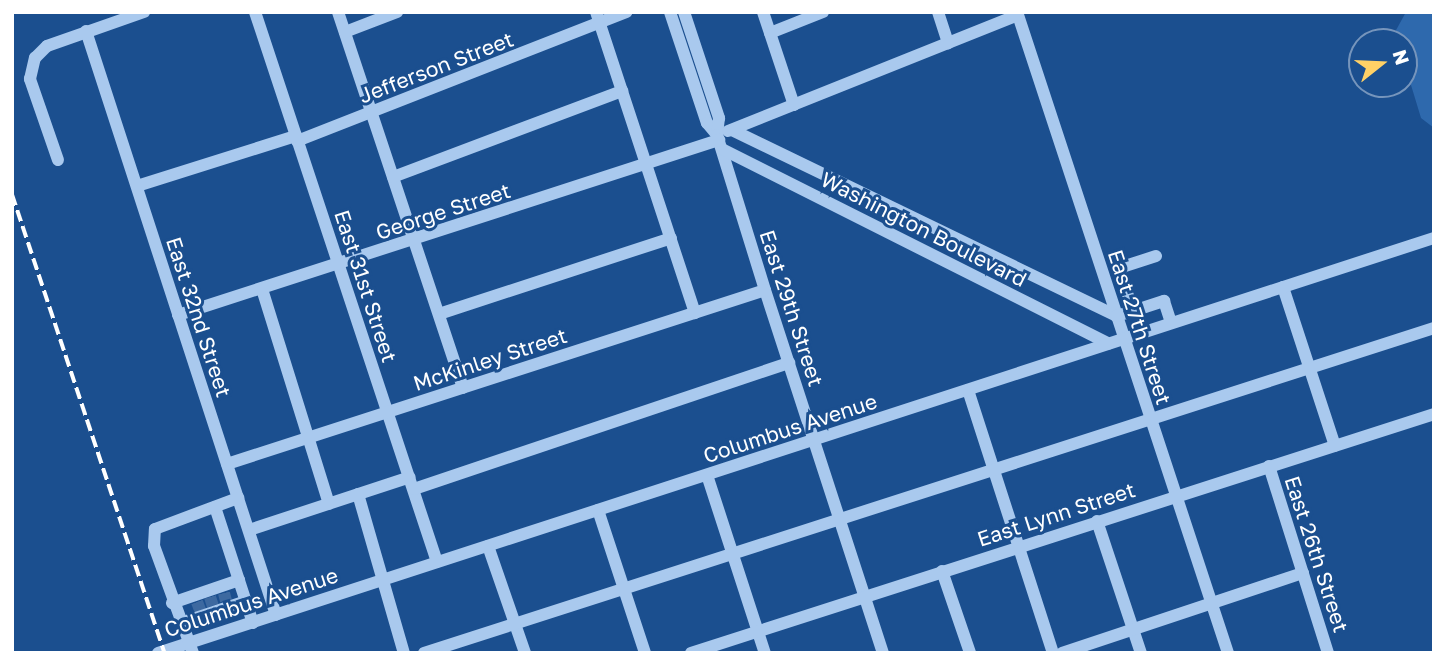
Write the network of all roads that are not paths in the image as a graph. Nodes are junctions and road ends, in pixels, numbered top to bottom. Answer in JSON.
{"nodes":[{"id":1,"x":144,"y":12,"type":"edge"},
{"id":2,"x":255,"y":12,"type":"edge"},
{"id":3,"x":338,"y":12,"type":"edge"},
{"id":4,"x":397,"y":12,"type":"edge"},
{"id":5,"x":627,"y":12,"type":"edge"},
{"id":6,"x":670,"y":12,"type":"edge"},
{"id":7,"x":684,"y":12,"type":"edge"},
{"id":8,"x":762,"y":12,"type":"edge"},
{"id":9,"x":823,"y":12,"type":"edge"},
{"id":10,"x":938,"y":12,"type":"edge"},
{"id":11,"x":1018,"y":14,"type":"edge"},
{"id":12,"x":598,"y":18,"type":"edge"},
{"id":13,"x":86,"y":31,"type":"junction"},
{"id":14,"x":345,"y":32,"type":"junction"},
{"id":15,"x":769,"y":33,"type":"junction"},
{"id":16,"x":948,"y":43,"type":"junction"},
{"id":17,"x":622,"y":91,"type":"junction"},
{"id":18,"x":794,"y":105,"type":"junction"},
{"id":19,"x":372,"y":113,"type":"junction"},
{"id":20,"x":732,"y":130,"type":"junction"},
{"id":21,"x":297,"y":139,"type":"junction"},
{"id":22,"x":719,"y":141,"type":"junction"},
{"id":23,"x":58,"y":160,"type":"dead end"},
{"id":24,"x":647,"y":163,"type":"junction"},
{"id":25,"x":393,"y":177,"type":"junction"},
{"id":26,"x":137,"y":186,"type":"junction"},
{"id":27,"x":671,"y":238,"type":"junction"},
{"id":28,"x":1434,"y":238,"type":"edge"},
{"id":29,"x":414,"y":241,"type":"junction"},
{"id":30,"x":1156,"y":256,"type":"dead end"},
{"id":31,"x":338,"y":265,"type":"junction"},
{"id":32,"x":1125,"y":284,"type":"junction"},
{"id":33,"x":1283,"y":287,"type":"junction"},
{"id":34,"x":262,"y":289,"type":"junction"},
{"id":35,"x":1108,"y":289,"type":"junction"},
{"id":36,"x":765,"y":290,"type":"junction"},
{"id":37,"x":1133,"y":311,"type":"junction"},
{"id":38,"x":695,"y":313,"type":"junction"},
{"id":39,"x":439,"y":314,"type":"junction"},
{"id":40,"x":178,"y":315,"type":"junction"},
{"id":41,"x":1116,"y":316,"type":"junction"},
{"id":42,"x":1171,"y":323,"type":"junction"},
{"id":43,"x":1434,"y":328,"type":"edge"},
{"id":44,"x":1124,"y":339,"type":"junction"},
{"id":45,"x":1109,"y":344,"type":"junction"},
{"id":46,"x":789,"y":363,"type":"junction"},
{"id":47,"x":1309,"y":368,"type":"junction"},
{"id":48,"x":463,"y":388,"type":"junction"},
{"id":49,"x":968,"y":390,"type":"junction"},
{"id":50,"x":388,"y":412,"type":"junction"},
{"id":51,"x":1434,"y":414,"type":"edge"},
{"id":52,"x":1150,"y":419,"type":"junction"},
{"id":53,"x":307,"y":438,"type":"junction"},
{"id":54,"x":814,"y":440,"type":"junction"},
{"id":55,"x":1335,"y":446,"type":"junction"},
{"id":56,"x":227,"y":464,"type":"junction"},
{"id":57,"x":1269,"y":466,"type":"junction"},
{"id":58,"x":994,"y":469,"type":"junction"},
{"id":59,"x":708,"y":475,"type":"junction"},
{"id":60,"x":412,"y":483,"type":"junction"},
{"id":61,"x":358,"y":494,"type":"junction"},
{"id":62,"x":1176,"y":496,"type":"junction"},
{"id":63,"x":238,"y":498,"type":"junction"},
{"id":64,"x":329,"y":504,"type":"junction"},
{"id":65,"x":215,"y":507,"type":"junction"},
{"id":66,"x":598,"y":510,"type":"junction"},
{"id":67,"x":840,"y":520,"type":"junction"},
{"id":68,"x":1097,"y":521,"type":"junction"},
{"id":69,"x":249,"y":530,"type":"junction"},
{"id":70,"x":488,"y":546,"type":"junction"},
{"id":71,"x":1018,"y":546,"type":"junction"},
{"id":72,"x":733,"y":554,"type":"junction"},
{"id":73,"x":437,"y":562,"type":"junction"},
{"id":74,"x":942,"y":571,"type":"junction"},
{"id":75,"x":1303,"y":573,"type":"junction"},
{"id":76,"x":239,"y":580,"type":"junction"},
{"id":77,"x":382,"y":580,"type":"junction"},
{"id":78,"x":624,"y":588,"type":"junction"},
{"id":79,"x":865,"y":596,"type":"junction"},
{"id":80,"x":225,"y":597,"type":"junction"},
{"id":81,"x":246,"y":601,"type":"junction"},
{"id":82,"x":172,"y":603,"type":"junction"},
{"id":83,"x":205,"y":604,"type":"junction"},
{"id":84,"x":1213,"y":604,"type":"junction"},
{"id":85,"x":276,"y":615,"type":"junction"},
{"id":86,"x":181,"y":623,"type":"junction"},
{"id":87,"x":253,"y":623,"type":"junction"},
{"id":88,"x":515,"y":623,"type":"junction"},
{"id":89,"x":1133,"y":630,"type":"junction"},
{"id":90,"x":758,"y":631,"type":"junction"},
{"id":91,"x":191,"y":648,"type":"edge"},
{"id":92,"x":158,"y":653,"type":"edge"},
{"id":93,"x":404,"y":653,"type":"edge"},
{"id":94,"x":424,"y":653,"type":"edge"},
{"id":95,"x":525,"y":653,"type":"edge"},
{"id":96,"x":645,"y":653,"type":"edge"},
{"id":97,"x":691,"y":653,"type":"edge"},
{"id":98,"x":765,"y":653,"type":"edge"},
{"id":99,"x":883,"y":653,"type":"edge"},
{"id":100,"x":970,"y":653,"type":"edge"},
{"id":101,"x":1053,"y":653,"type":"edge"},
{"id":102,"x":1062,"y":653,"type":"edge"},
{"id":103,"x":1141,"y":653,"type":"edge"},
{"id":104,"x":1228,"y":653,"type":"edge"},
{"id":105,"x":1328,"y":653,"type":"edge"}],
"edges":[{"from":1,"to":13,"type":"street"},
{"from":2,"to":21,"type":"street","name":"East 31st Street"},
{"from":3,"to":14,"type":"street"},
{"from":4,"to":14,"type":"street"},
{"from":5,"to":12,"type":"street","name":"Jefferson Street"},
{"from":6,"to":22,"type":"street","name":"East 29th Street"},
{"from":7,"to":22,"type":"street","name":"East 29th Street"},
{"from":8,"to":15,"type":"street"},
{"from":9,"to":15,"type":"street"},
{"from":10,"to":16,"type":"street"},
{"from":11,"to":16,"type":"street","name":"George Street"},
{"from":11,"to":35,"type":"street","name":"East 27th Street"},
{"from":12,"to":17,"type":"street"},
{"from":12,"to":19,"type":"street","name":"Jefferson Street"},
{"from":13,"to":23,"type":"street"},
{"from":13,"to":26,"type":"street","name":"East 32nd Street"},
{"from":14,"to":19,"type":"street"},
{"from":15,"to":18,"type":"street"},
{"from":16,"to":18,"type":"street","name":"George Street"},
{"from":17,"to":24,"type":"street"},
{"from":17,"to":25,"type":"street"},
{"from":18,"to":20,"type":"street","name":"George Street"},
{"from":19,"to":21,"type":"street","name":"Jefferson Street"},
{"from":19,"to":25,"type":"street"},
{"from":20,"to":22,"type":"street","name":"George Street"},
{"from":20,"to":41,"type":"street","name":"Washington Boulevard"},
{"from":21,"to":26,"type":"street","name":"Jefferson Street"},
{"from":21,"to":31,"type":"street","name":"East 31st Street"},
{"from":22,"to":24,"type":"street","name":"George Street"},
{"from":22,"to":36,"type":"street","name":"East 29th Street"},
{"from":22,"to":45,"type":"street","name":"Washington Boulevard"},
{"from":24,"to":27,"type":"street"},
{"from":24,"to":29,"type":"street","name":"George Street"},
{"from":25,"to":29,"type":"street"},
{"from":26,"to":40,"type":"street","name":"East 32nd Street"},
{"from":27,"to":38,"type":"street"},
{"from":27,"to":39,"type":"street"},
{"from":28,"to":33,"type":"street","name":"Columbus Avenue"},
{"from":29,"to":31,"type":"street","name":"George Street"},
{"from":29,"to":39,"type":"street"},
{"from":30,"to":32,"type":"street"},
{"from":31,"to":34,"type":"street","name":"George Street"},
{"from":31,"to":50,"type":"street","name":"East 31st Street"},
{"from":32,"to":35,"type":"street"},
{"from":32,"to":37,"type":"street"},
{"from":33,"to":42,"type":"street","name":"Columbus Avenue"},
{"from":33,"to":47,"type":"street"},
{"from":34,"to":40,"type":"street","name":"George Street"},
{"from":34,"to":53,"type":"street"},
{"from":35,"to":41,"type":"street","name":"East 27th Street"},
{"from":36,"to":38,"type":"street","name":"McKinley Street"},
{"from":36,"to":46,"type":"street","name":"East 29th Street"},
{"from":37,"to":41,"type":"street"},
{"from":37,"to":42,"type":"street"},
{"from":38,"to":48,"type":"street","name":"McKinley Street"},
{"from":39,"to":48,"type":"street"},
{"from":40,"to":56,"type":"street","name":"East 32nd Street"},
{"from":41,"to":44,"type":"street","name":"East 27th Street"},
{"from":42,"to":44,"type":"street","name":"Columbus Avenue"},
{"from":43,"to":47,"type":"street"},
{"from":44,"to":45,"type":"street","name":"Columbus Avenue"},
{"from":44,"to":52,"type":"street","name":"East 27th Street"},
{"from":45,"to":49,"type":"street","name":"Columbus Avenue"},
{"from":46,"to":54,"type":"street","name":"East 29th Street"},
{"from":46,"to":60,"type":"street"},
{"from":47,"to":52,"type":"street"},
{"from":47,"to":55,"type":"street"},
{"from":48,"to":50,"type":"street","name":"McKinley Street"},
{"from":49,"to":54,"type":"street","name":"Columbus Avenue"},
{"from":49,"to":58,"type":"street"},
{"from":50,"to":53,"type":"street","name":"McKinley Street"},
{"from":50,"to":60,"type":"street","name":"East 31st Street"},
{"from":51,"to":55,"type":"street","name":"East Lynn Street"},
{"from":52,"to":58,"type":"street"},
{"from":52,"to":62,"type":"street","name":"East 27th Street"},
{"from":53,"to":56,"type":"street","name":"McKinley Street"},
{"from":53,"to":64,"type":"street"},
{"from":54,"to":59,"type":"street","name":"Columbus Avenue"},
{"from":54,"to":67,"type":"street","name":"East 29th Street"},
{"from":55,"to":57,"type":"street","name":"East Lynn Street"},
{"from":56,"to":63,"type":"street","name":"East 32nd Street"},
{"from":57,"to":62,"type":"street","name":"East Lynn Street"},
{"from":57,"to":75,"type":"street","name":"East 26th Street"},
{"from":58,"to":67,"type":"street"},
{"from":58,"to":71,"type":"street"},
{"from":59,"to":66,"type":"street","name":"Columbus Avenue"},
{"from":59,"to":72,"type":"street"},
{"from":60,"to":61,"type":"street"},
{"from":60,"to":73,"type":"street","name":"East 31st Street"},
{"from":61,"to":64,"type":"street"},
{"from":61,"to":77,"type":"street"},
{"from":62,"to":68,"type":"street","name":"East Lynn Street"},
{"from":62,"to":84,"type":"street","name":"East 27th Street"},
{"from":63,"to":65,"type":"street"},
{"from":63,"to":69,"type":"street","name":"East 32nd Street"},
{"from":64,"to":69,"type":"street"},
{"from":65,"to":76,"type":"street"},
{"from":65,"to":82,"type":"street"},
{"from":66,"to":70,"type":"street","name":"Columbus Avenue"},
{"from":66,"to":78,"type":"street"},
{"from":67,"to":72,"type":"street"},
{"from":67,"to":79,"type":"street","name":"East 29th Street"},
{"from":68,"to":71,"type":"street","name":"East Lynn Street"},
{"from":68,"to":89,"type":"street"},
{"from":69,"to":85,"type":"street","name":"East 32nd Street"},
{"from":70,"to":73,"type":"street","name":"Columbus Avenue"},
{"from":70,"to":88,"type":"street"},
{"from":71,"to":74,"type":"street","name":"East Lynn Street"},
{"from":71,"to":101,"type":"street"},
{"from":72,"to":78,"type":"street"},
{"from":72,"to":90,"type":"street"},
{"from":73,"to":77,"type":"street","name":"Columbus Avenue"},
{"from":74,"to":79,"type":"street","name":"East Lynn Street"},
{"from":74,"to":100,"type":"street"},
{"from":75,"to":84,"type":"street"},
{"from":75,"to":105,"type":"street","name":"East 26th Street"},
{"from":76,"to":80,"type":"street"},
{"from":76,"to":81,"type":"street"},
{"from":77,"to":85,"type":"street","name":"Columbus Avenue"},
{"from":77,"to":93,"type":"street"},
{"from":78,"to":88,"type":"street"},
{"from":78,"to":96,"type":"street"},
{"from":79,"to":90,"type":"street","name":"East Lynn Street"},
{"from":79,"to":99,"type":"street","name":"East 29th Street"},
{"from":80,"to":81,"type":"street"},
{"from":80,"to":83,"type":"street"},
{"from":80,"to":83,"type":"street"},
{"from":81,"to":87,"type":"street"},
{"from":82,"to":83,"type":"street"},
{"from":82,"to":86,"type":"street"},
{"from":83,"to":86,"type":"street"},
{"from":84,"to":89,"type":"street"},
{"from":84,"to":104,"type":"street","name":"East 27th Street"},
{"from":85,"to":87,"type":"street","name":"Columbus Avenue"},
{"from":86,"to":91,"type":"street"},
{"from":87,"to":91,"type":"street","name":"Columbus Avenue"},
{"from":88,"to":94,"type":"street"},
{"from":88,"to":95,"type":"street"},
{"from":89,"to":102,"type":"street"},
{"from":89,"to":103,"type":"street"},
{"from":90,"to":97,"type":"street","name":"East Lynn Street"},
{"from":90,"to":98,"type":"street"},
{"from":91,"to":92,"type":"street","name":"Columbus Avenue"}]}
